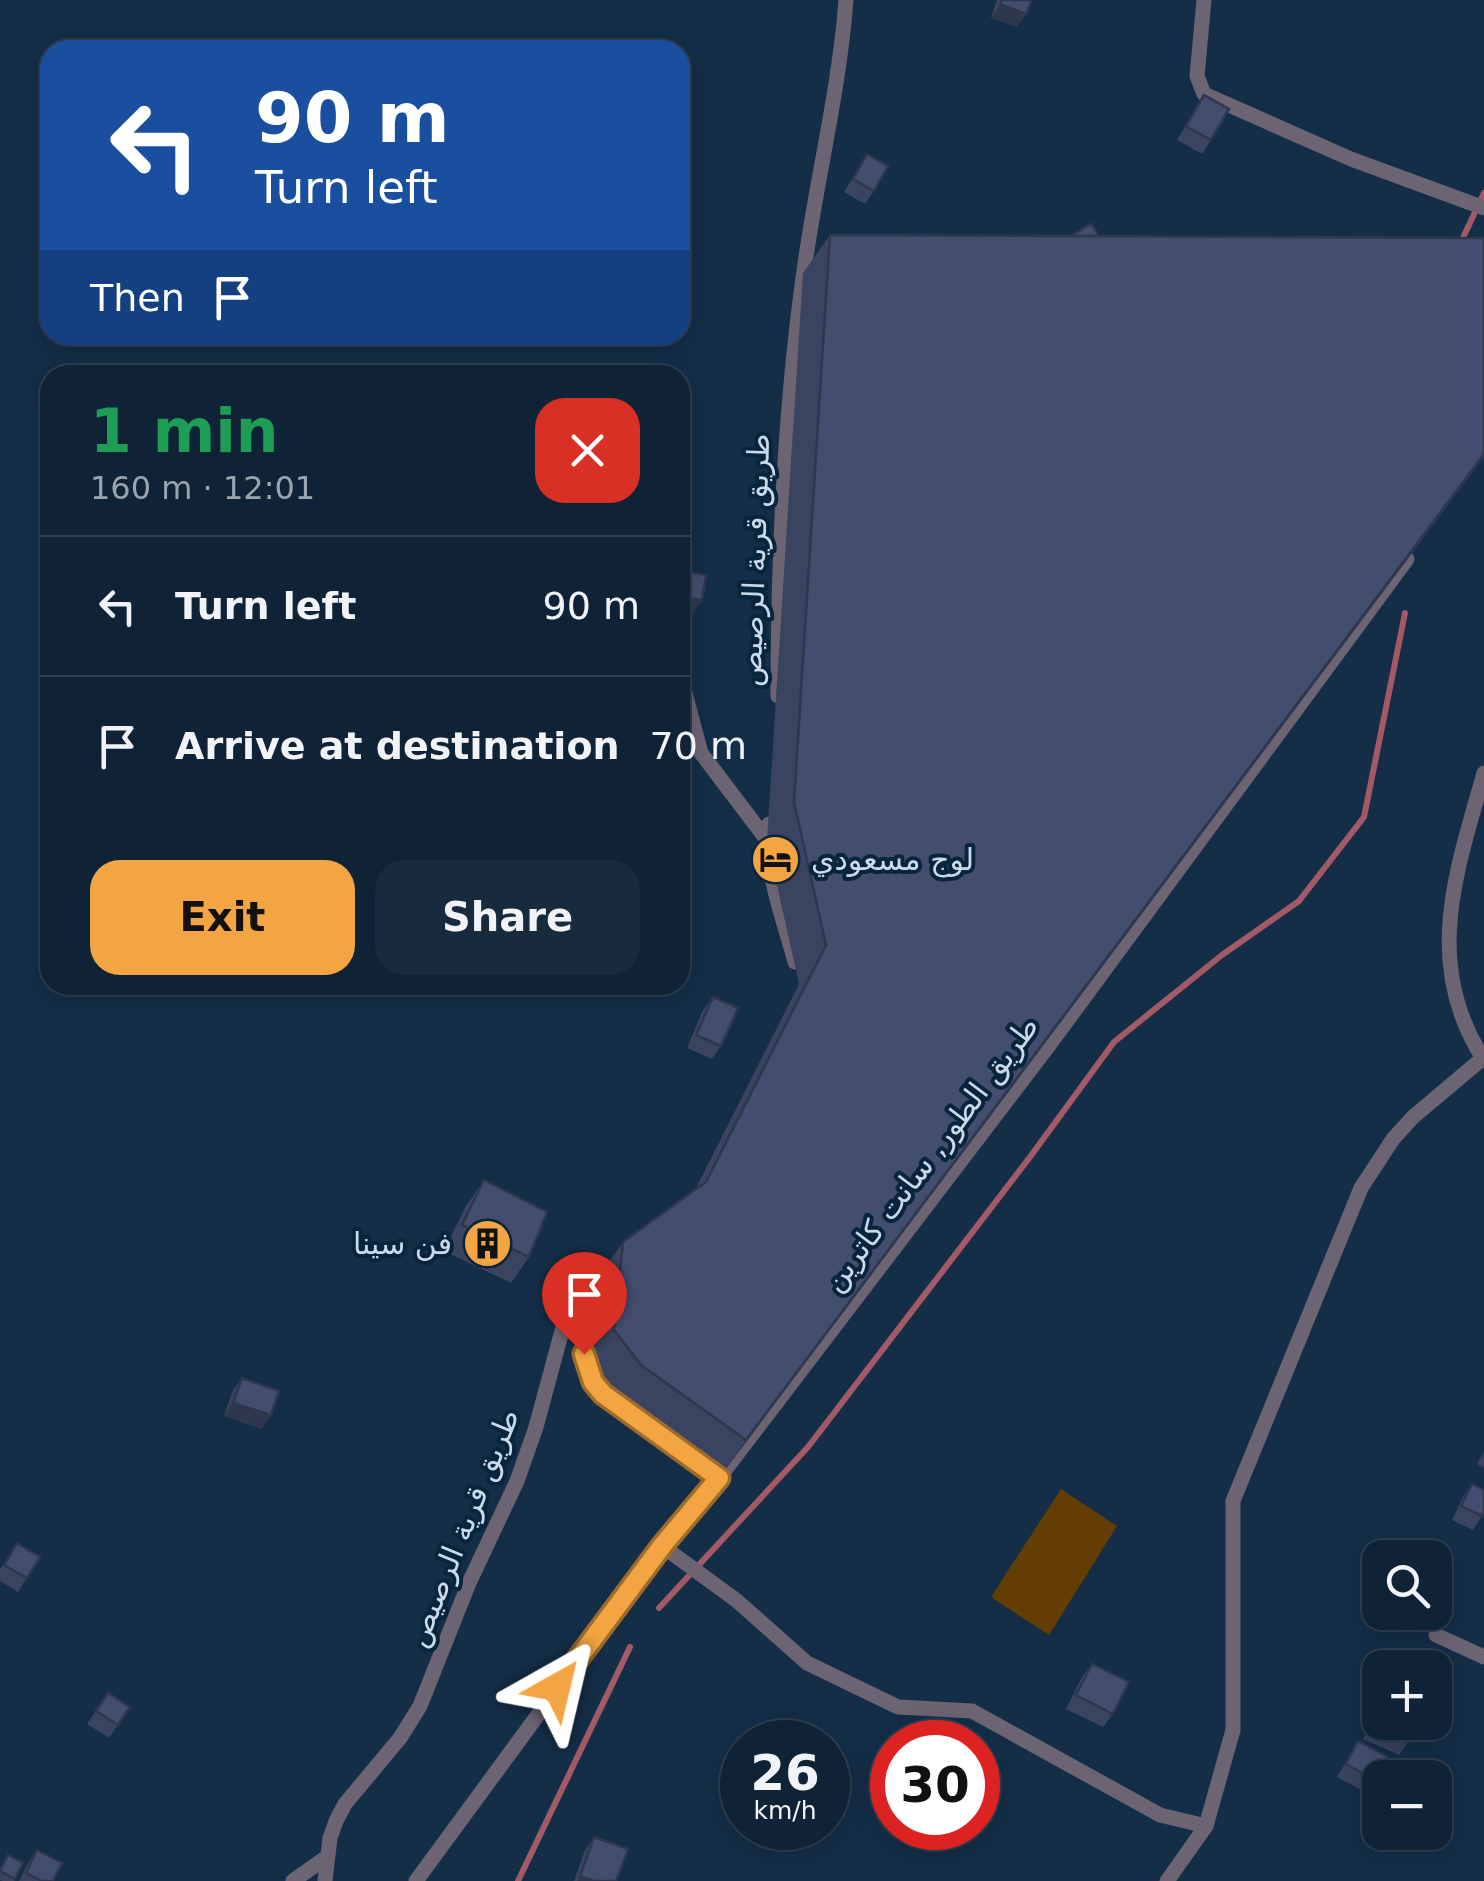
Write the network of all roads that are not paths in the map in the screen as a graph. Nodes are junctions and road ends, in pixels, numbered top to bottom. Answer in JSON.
{"nodes":[{"id":1,"x":846,"y":0,"type":"edge"},
{"id":2,"x":1204,"y":0,"type":"edge"},
{"id":3,"x":1484,"y":208,"type":"edge"},
{"id":4,"x":1415,"y":549,"type":"edge"},
{"id":5,"x":778,"y":708,"type":"dead end"},
{"id":6,"x":690,"y":714,"type":"edge"},
{"id":7,"x":1484,"y":772,"type":"edge"},
{"id":8,"x":770,"y":802,"type":"dead end"},
{"id":9,"x":767,"y":840,"type":"junction"},
{"id":10,"x":799,"y":984,"type":"dead end"},
{"id":11,"x":1483,"y":1059,"type":"edge"},
{"id":12,"x":628,"y":1258,"type":"edge"},
{"id":13,"x":596,"y":1280,"type":"junction"},
{"id":14,"x":660,"y":1435,"type":"dead end"},
{"id":15,"x":704,"y":1468,"type":"dead end"},
{"id":16,"x":719,"y":1478,"type":"junction"},
{"id":17,"x":662,"y":1546,"type":"junction"},
{"id":18,"x":1436,"y":1635,"type":"dead end"},
{"id":19,"x":1484,"y":1657,"type":"edge"},
{"id":20,"x":1206,"y":1826,"type":"junction"},
{"id":21,"x":328,"y":1857,"type":"junction"},
{"id":22,"x":294,"y":1881,"type":"edge"},
{"id":23,"x":325,"y":1881,"type":"edge"},
{"id":24,"x":416,"y":1881,"type":"edge"},
{"id":25,"x":1166,"y":1881,"type":"edge"}],
"edges":[{"from":1,"to":5,"type":"street","name":"طريق قرية الرصيص"},
{"from":2,"to":3,"type":"street"},
{"from":4,"to":16,"type":"street","name":"طريق الطور, سانت كاترين"},
{"from":6,"to":9,"type":"street"},
{"from":7,"to":11,"type":"street"},
{"from":8,"to":9,"type":"street"},
{"from":9,"to":10,"type":"street"},
{"from":11,"to":20,"type":"street"},
{"from":12,"to":13,"type":"street","name":"طريق قرية الرصيص"},
{"from":13,"to":14,"type":"street"},
{"from":13,"to":21,"type":"street","name":"طريق قرية الرصيص"},
{"from":15,"to":16,"type":"street"},
{"from":16,"to":17,"type":"street","name":"طريق الطور, سانت كاترين"},
{"from":17,"to":20,"type":"street"},
{"from":17,"to":24,"type":"street","name":"طريق الطور, سانت كاترين"},
{"from":18,"to":19,"type":"street"},
{"from":20,"to":25,"type":"street"},
{"from":21,"to":22,"type":"street"},
{"from":21,"to":23,"type":"street","name":"طريق قرية الرصيص"}]}
